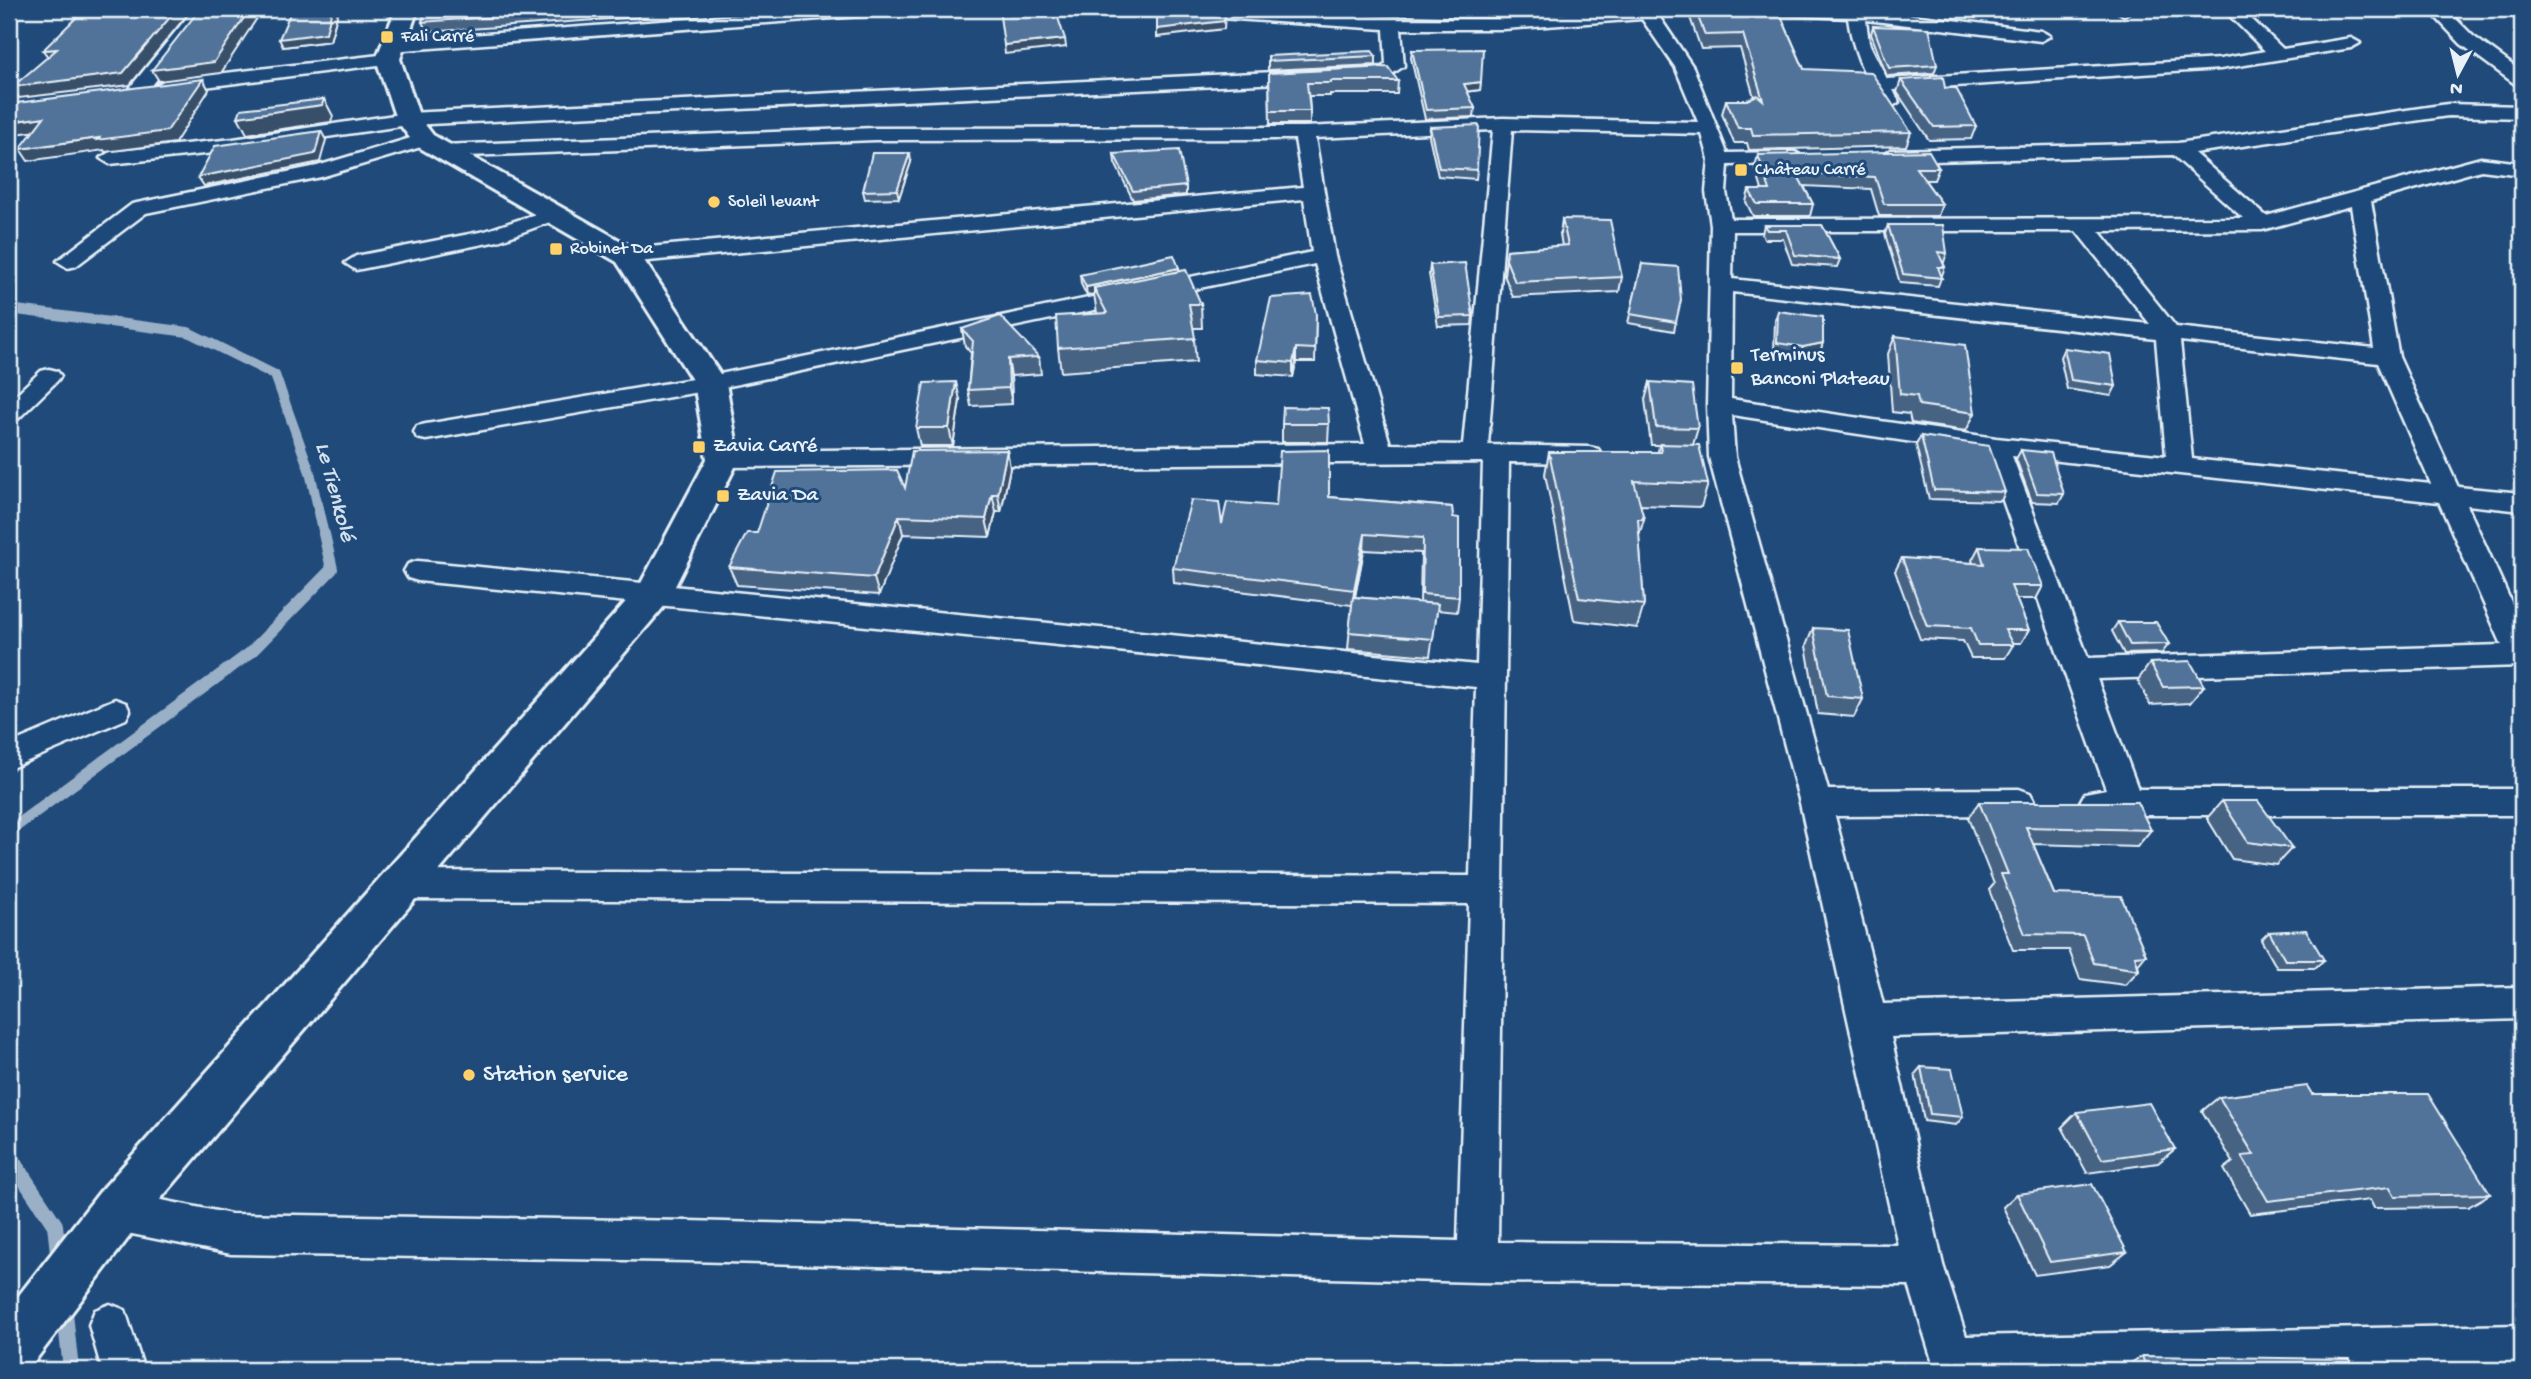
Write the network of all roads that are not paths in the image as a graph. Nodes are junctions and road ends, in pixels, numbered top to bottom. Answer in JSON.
{"nodes":[{"id":1,"x":203,"y":9,"type":"edge"},
{"id":2,"x":407,"y":9,"type":"edge"},
{"id":3,"x":887,"y":9,"type":"edge"},
{"id":4,"x":1157,"y":9,"type":"edge"},
{"id":5,"x":1769,"y":9,"type":"edge"},
{"id":6,"x":2231,"y":9,"type":"edge"},
{"id":7,"x":2436,"y":9,"type":"edge"},
{"id":8,"x":1646,"y":11,"type":"edge"},
{"id":9,"x":1856,"y":11,"type":"edge"},
{"id":10,"x":1285,"y":13,"type":"edge"},
{"id":11,"x":1392,"y":24,"type":"junction"},
{"id":12,"x":2041,"y":36,"type":"dead end"},
{"id":13,"x":2351,"y":43,"type":"dead end"},
{"id":14,"x":390,"y":52,"type":"junction"},
{"id":15,"x":2279,"y":55,"type":"junction"},
{"id":16,"x":2522,"y":80,"type":"edge"},
{"id":17,"x":1879,"y":85,"type":"junction"},
{"id":18,"x":2522,"y":112,"type":"edge"},
{"id":19,"x":1503,"y":124,"type":"junction"},
{"id":20,"x":1710,"y":128,"type":"junction"},
{"id":21,"x":1304,"y":133,"type":"junction"},
{"id":22,"x":425,"y":137,"type":"junction"},
{"id":23,"x":2178,"y":149,"type":"junction"},
{"id":24,"x":1925,"y":155,"type":"junction"},
{"id":25,"x":1870,"y":156,"type":"edge"},
{"id":26,"x":1815,"y":157,"type":"edge"},
{"id":27,"x":110,"y":158,"type":"dead end"},
{"id":28,"x":1719,"y":159,"type":"junction"},
{"id":29,"x":2522,"y":169,"type":"edge"},
{"id":30,"x":1316,"y":192,"type":"junction"},
{"id":31,"x":2360,"y":198,"type":"junction"},
{"id":32,"x":554,"y":214,"type":"junction"},
{"id":33,"x":2262,"y":224,"type":"junction"},
{"id":34,"x":1722,"y":225,"type":"junction"},
{"id":35,"x":2083,"y":225,"type":"junction"},
{"id":36,"x":627,"y":256,"type":"junction"},
{"id":37,"x":1324,"y":256,"type":"junction"},
{"id":38,"x":68,"y":261,"type":"dead end"},
{"id":39,"x":356,"y":263,"type":"dead end"},
{"id":40,"x":1720,"y":284,"type":"junction"},
{"id":41,"x":2167,"y":331,"type":"junction"},
{"id":42,"x":2387,"y":357,"type":"junction"},
{"id":43,"x":49,"y":376,"type":"dead end"},
{"id":44,"x":710,"y":383,"type":"junction"},
{"id":45,"x":1719,"y":405,"type":"junction"},
{"id":46,"x":9,"y":414,"type":"edge"},
{"id":47,"x":426,"y":432,"type":"dead end"},
{"id":48,"x":1996,"y":446,"type":"junction"},
{"id":49,"x":1380,"y":452,"type":"junction"},
{"id":50,"x":1486,"y":454,"type":"junction"},
{"id":51,"x":1616,"y":455,"type":"edge"},
{"id":52,"x":723,"y":459,"type":"junction"},
{"id":53,"x":2180,"y":466,"type":"junction"},
{"id":54,"x":2449,"y":495,"type":"junction"},
{"id":55,"x":2522,"y":502,"type":"edge"},
{"id":56,"x":418,"y":571,"type":"dead end"},
{"id":57,"x":653,"y":595,"type":"junction"},
{"id":58,"x":2522,"y":656,"type":"edge"},
{"id":59,"x":2077,"y":668,"type":"junction"},
{"id":60,"x":1492,"y":678,"type":"junction"},
{"id":61,"x":115,"y":711,"type":"dead end"},
{"id":62,"x":9,"y":757,"type":"edge"},
{"id":63,"x":2127,"y":802,"type":"junction"},
{"id":64,"x":2522,"y":802,"type":"edge"},
{"id":65,"x":1816,"y":803,"type":"junction"},
{"id":66,"x":401,"y":886,"type":"junction"},
{"id":67,"x":1487,"y":890,"type":"junction"},
{"id":68,"x":2522,"y":1003,"type":"edge"},
{"id":69,"x":1869,"y":1021,"type":"junction"},
{"id":70,"x":117,"y":1211,"type":"junction"},
{"id":71,"x":1478,"y":1262,"type":"junction"},
{"id":72,"x":1923,"y":1265,"type":"junction"},
{"id":73,"x":110,"y":1325,"type":"dead end"},
{"id":74,"x":2522,"y":1346,"type":"edge"},
{"id":75,"x":9,"y":1351,"type":"edge"},
{"id":76,"x":1955,"y":1364,"type":"edge"},
{"id":77,"x":123,"y":1370,"type":"edge"}],
"edges":[{"from":1,"to":14,"type":"street"},
{"from":2,"to":14,"type":"main road"},
{"from":3,"to":14,"type":"street"},
{"from":4,"to":10,"type":"street"},
{"from":5,"to":9,"type":"street"},
{"from":6,"to":15,"type":"street"},
{"from":7,"to":16,"type":"street"},
{"from":8,"to":11,"type":"street"},
{"from":8,"to":20,"type":"street"},
{"from":9,"to":12,"type":"street"},
{"from":9,"to":17,"type":"street"},
{"from":10,"to":11,"type":"street"},
{"from":11,"to":22,"type":"street"},
{"from":13,"to":15,"type":"street"},
{"from":14,"to":22,"type":"main road"},
{"from":15,"to":17,"type":"street"},
{"from":17,"to":24,"type":"street"},
{"from":18,"to":23,"type":"street"},
{"from":19,"to":20,"type":"street"},
{"from":19,"to":21,"type":"street"},
{"from":19,"to":50,"type":"street"},
{"from":20,"to":28,"type":"street"},
{"from":21,"to":22,"type":"street"},
{"from":21,"to":30,"type":"street"},
{"from":22,"to":27,"type":"street"},
{"from":22,"to":32,"type":"main road"},
{"from":22,"to":38,"type":"street"},
{"from":23,"to":24,"type":"street"},
{"from":23,"to":33,"type":"street"},
{"from":24,"to":25,"type":"street"},
{"from":26,"to":28,"type":"street"},
{"from":28,"to":34,"type":"street"},
{"from":29,"to":31,"type":"street"},
{"from":30,"to":36,"type":"street"},
{"from":30,"to":37,"type":"street"},
{"from":31,"to":33,"type":"street"},
{"from":31,"to":42,"type":"street"},
{"from":32,"to":36,"type":"main road"},
{"from":32,"to":39,"type":"street"},
{"from":33,"to":35,"type":"street"},
{"from":34,"to":35,"type":"street"},
{"from":34,"to":40,"type":"street"},
{"from":35,"to":41,"type":"street"},
{"from":36,"to":44,"type":"main road"},
{"from":37,"to":44,"type":"street"},
{"from":37,"to":49,"type":"street"},
{"from":40,"to":41,"type":"street"},
{"from":40,"to":45,"type":"street"},
{"from":41,"to":42,"type":"street"},
{"from":41,"to":53,"type":"street"},
{"from":42,"to":54,"type":"street"},
{"from":43,"to":46,"type":"street"},
{"from":44,"to":47,"type":"street"},
{"from":44,"to":52,"type":"main road"},
{"from":45,"to":48,"type":"street"},
{"from":45,"to":65,"type":"street"},
{"from":48,"to":53,"type":"street"},
{"from":48,"to":59,"type":"street"},
{"from":49,"to":50,"type":"street"},
{"from":49,"to":52,"type":"street"},
{"from":50,"to":51,"type":"street"},
{"from":50,"to":60,"type":"street"},
{"from":52,"to":57,"type":"main road"},
{"from":53,"to":54,"type":"street"},
{"from":54,"to":55,"type":"street"},
{"from":54,"to":58,"type":"street"},
{"from":56,"to":57,"type":"street"},
{"from":57,"to":60,"type":"street"},
{"from":57,"to":66,"type":"main road"},
{"from":58,"to":59,"type":"street"},
{"from":59,"to":63,"type":"street"},
{"from":60,"to":67,"type":"street"},
{"from":61,"to":62,"type":"street"},
{"from":63,"to":64,"type":"street"},
{"from":63,"to":65,"type":"street"},
{"from":65,"to":69,"type":"street"},
{"from":66,"to":67,"type":"street"},
{"from":66,"to":70,"type":"main road"},
{"from":67,"to":71,"type":"street"},
{"from":68,"to":69,"type":"street"},
{"from":69,"to":72,"type":"street"},
{"from":70,"to":71,"type":"street"},
{"from":70,"to":75,"type":"main road"},
{"from":71,"to":72,"type":"street"},
{"from":72,"to":76,"type":"street"},
{"from":73,"to":77,"type":"street"},
{"from":74,"to":76,"type":"street"}]}
